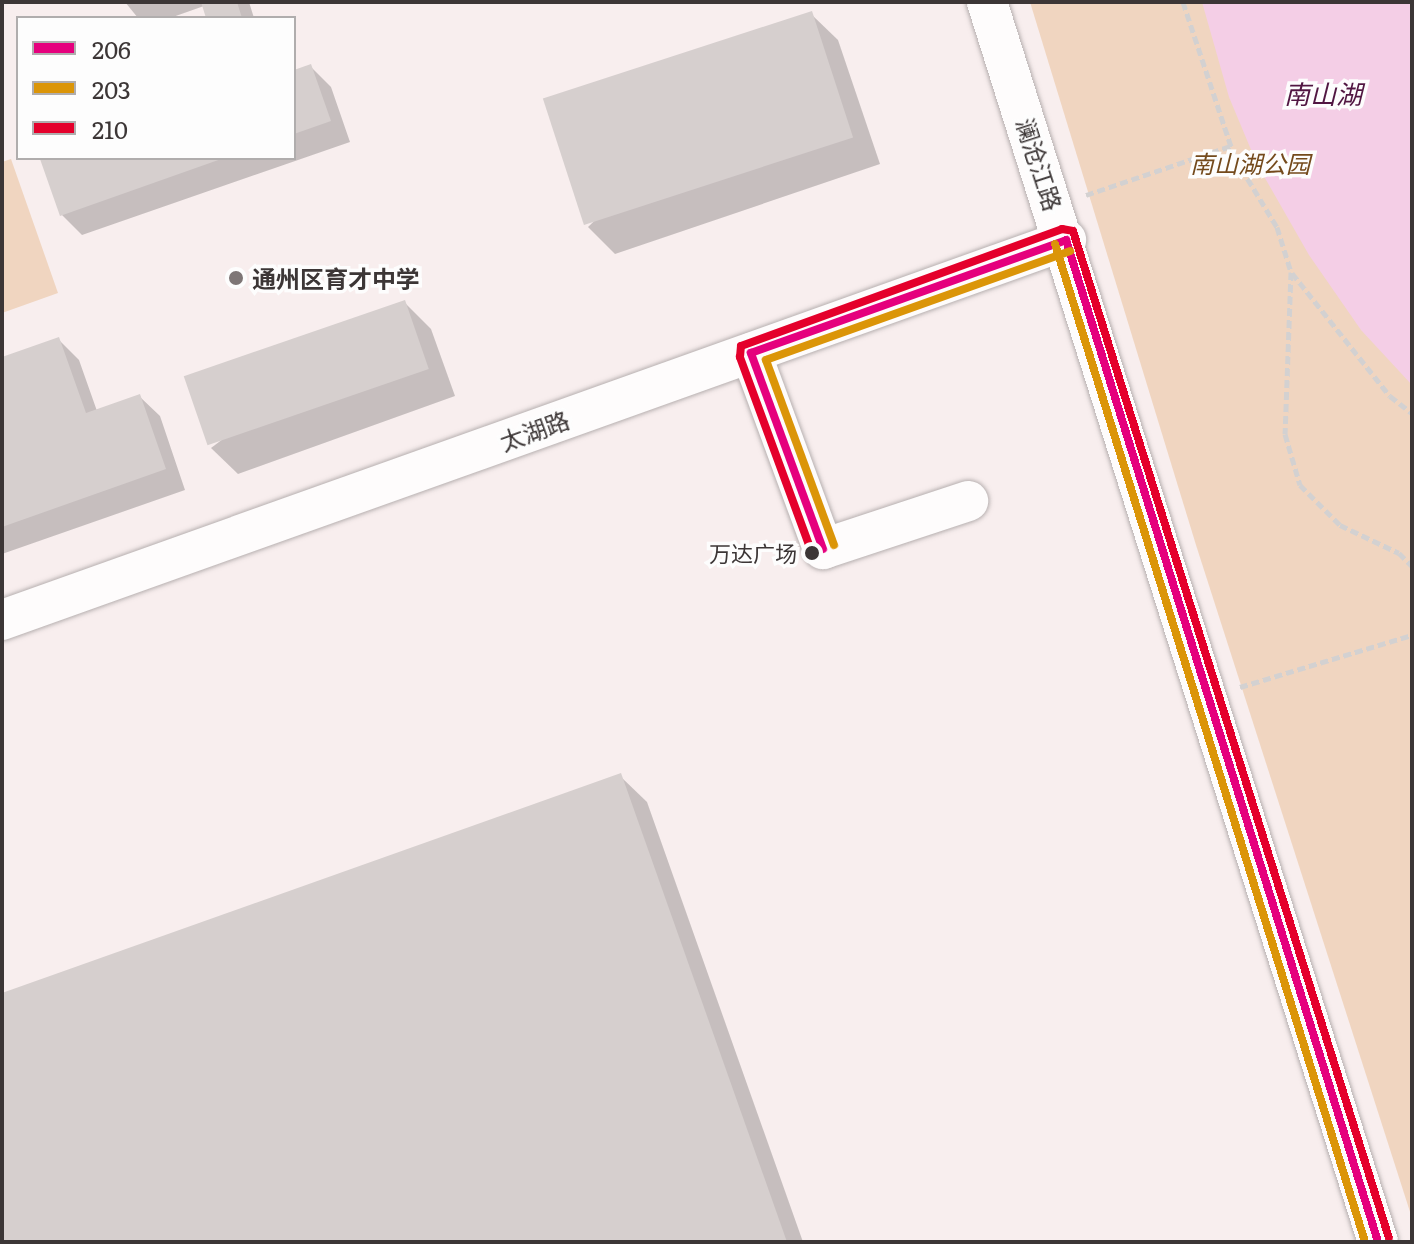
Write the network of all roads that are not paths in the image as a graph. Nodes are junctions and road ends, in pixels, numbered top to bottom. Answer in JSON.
{"nodes":[{"id":1,"x":987,"y":2,"type":"edge"},
{"id":2,"x":1060,"y":223,"type":"junction"},
{"id":3,"x":751,"y":353,"type":"junction"},
{"id":4,"x":968,"y":501,"type":"dead end"},
{"id":5,"x":2,"y":620,"type":"edge"},
{"id":6,"x":1378,"y":1242,"type":"edge"}],
"edges":[{"from":1,"to":2,"type":"street","name":"澜沧江路"},
{"from":2,"to":3,"type":"street","name":"太湖路"},
{"from":2,"to":6,"type":"street","name":"澜沧江路"},
{"from":3,"to":4,"type":"street"},
{"from":3,"to":5,"type":"street","name":"太湖路"}]}
